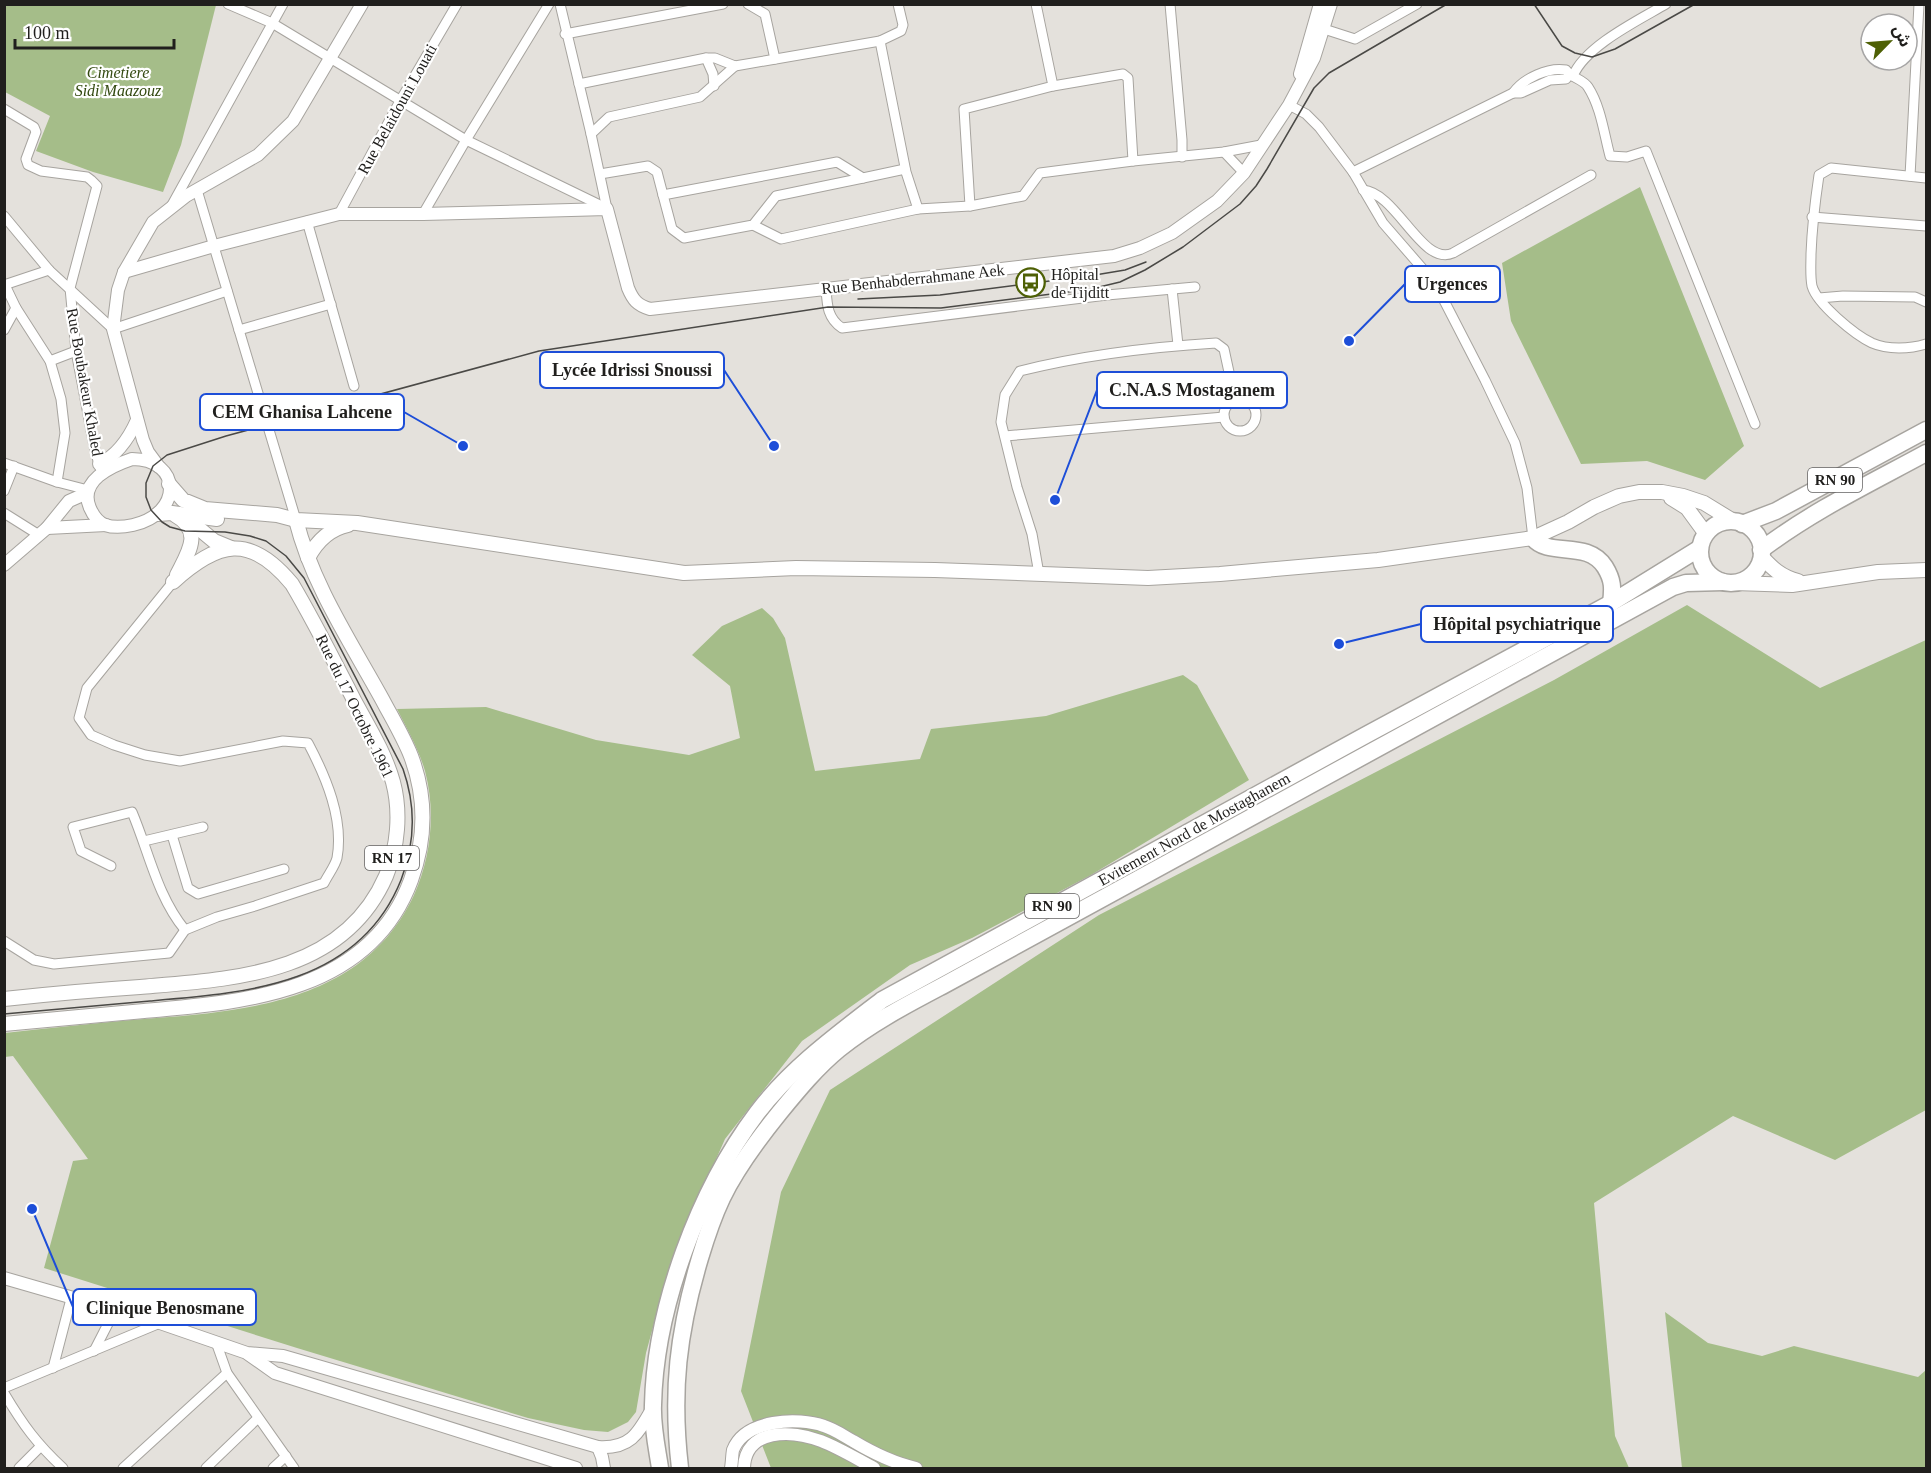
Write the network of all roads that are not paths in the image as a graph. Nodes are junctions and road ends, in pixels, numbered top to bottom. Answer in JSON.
{"nodes":[{"id":1,"x":228,"y":4,"type":"edge"},
{"id":2,"x":283,"y":4,"type":"edge"},
{"id":3,"x":362,"y":4,"type":"edge"},
{"id":4,"x":457,"y":4,"type":"edge"},
{"id":5,"x":549,"y":4,"type":"edge"},
{"id":6,"x":560,"y":4,"type":"edge"},
{"id":7,"x":653,"y":4,"type":"edge"},
{"id":8,"x":723,"y":4,"type":"edge"},
{"id":9,"x":748,"y":4,"type":"edge"},
{"id":10,"x":898,"y":4,"type":"edge"},
{"id":11,"x":1036,"y":4,"type":"edge"},
{"id":12,"x":1170,"y":4,"type":"edge"},
{"id":13,"x":1320,"y":4,"type":"edge"},
{"id":14,"x":1331,"y":4,"type":"edge"},
{"id":15,"x":1417,"y":4,"type":"edge"},
{"id":16,"x":1666,"y":4,"type":"edge"},
{"id":17,"x":246,"y":8,"type":"edge"},
{"id":18,"x":653,"y":16,"type":"junction"},
{"id":19,"x":272,"y":23,"type":"junction"},
{"id":20,"x":1324,"y":29,"type":"junction"},
{"id":21,"x":566,"y":34,"type":"junction"},
{"id":22,"x":880,"y":41,"type":"junction"},
{"id":23,"x":331,"y":57,"type":"junction"},
{"id":24,"x":706,"y":58,"type":"junction"},
{"id":25,"x":775,"y":59,"type":"junction"},
{"id":26,"x":735,"y":66,"type":"junction"},
{"id":27,"x":1915,"y":72,"type":"edge"},
{"id":28,"x":1571,"y":75,"type":"junction"},
{"id":29,"x":579,"y":84,"type":"junction"},
{"id":30,"x":714,"y":86,"type":"junction"},
{"id":31,"x":1053,"y":86,"type":"junction"},
{"id":32,"x":1295,"y":92,"type":"junction"},
{"id":33,"x":400,"y":101,"type":"junction"},
{"id":34,"x":1288,"y":105,"type":"junction"},
{"id":35,"x":4,"y":109,"type":"edge"},
{"id":36,"x":591,"y":134,"type":"junction"},
{"id":37,"x":466,"y":140,"type":"junction"},
{"id":38,"x":1261,"y":145,"type":"junction"},
{"id":39,"x":1224,"y":152,"type":"junction"},
{"id":40,"x":1182,"y":157,"type":"junction"},
{"id":41,"x":1133,"y":161,"type":"junction"},
{"id":42,"x":905,"y":169,"type":"junction"},
{"id":43,"x":1353,"y":172,"type":"junction"},
{"id":44,"x":1244,"y":173,"type":"junction"},
{"id":45,"x":600,"y":174,"type":"junction"},
{"id":46,"x":1591,"y":175,"type":"dead end"},
{"id":47,"x":1910,"y":176,"type":"junction"},
{"id":48,"x":863,"y":178,"type":"junction"},
{"id":49,"x":1926,"y":178,"type":"edge"},
{"id":50,"x":197,"y":190,"type":"junction"},
{"id":51,"x":1363,"y":190,"type":"junction"},
{"id":52,"x":663,"y":195,"type":"junction"},
{"id":53,"x":171,"y":206,"type":"junction"},
{"id":54,"x":970,"y":206,"type":"junction"},
{"id":55,"x":607,"y":209,"type":"junction"},
{"id":56,"x":918,"y":209,"type":"junction"},
{"id":57,"x":339,"y":214,"type":"junction"},
{"id":58,"x":423,"y":214,"type":"junction"},
{"id":59,"x":4,"y":216,"type":"edge"},
{"id":60,"x":1812,"y":218,"type":"junction"},
{"id":61,"x":307,"y":220,"type":"junction"},
{"id":62,"x":753,"y":225,"type":"junction"},
{"id":63,"x":1926,"y":226,"type":"edge"},
{"id":64,"x":9,"y":228,"type":"edge"},
{"id":65,"x":214,"y":246,"type":"junction"},
{"id":66,"x":49,"y":270,"type":"junction"},
{"id":67,"x":124,"y":272,"type":"junction"},
{"id":68,"x":5,"y":285,"type":"edge"},
{"id":69,"x":1195,"y":287,"type":"dead end"},
{"id":70,"x":69,"y":288,"type":"junction"},
{"id":71,"x":826,"y":288,"type":"junction"},
{"id":72,"x":1172,"y":289,"type":"junction"},
{"id":73,"x":227,"y":291,"type":"junction"},
{"id":74,"x":1819,"y":298,"type":"junction"},
{"id":75,"x":1926,"y":302,"type":"edge"},
{"id":76,"x":331,"y":304,"type":"junction"},
{"id":77,"x":16,"y":308,"type":"junction"},
{"id":78,"x":113,"y":329,"type":"junction"},
{"id":79,"x":4,"y":330,"type":"edge"},
{"id":80,"x":239,"y":330,"type":"junction"},
{"id":81,"x":1926,"y":344,"type":"edge"},
{"id":82,"x":1178,"y":345,"type":"junction"},
{"id":83,"x":76,"y":351,"type":"junction"},
{"id":84,"x":51,"y":361,"type":"junction"},
{"id":85,"x":354,"y":386,"type":"dead end"},
{"id":86,"x":1235,"y":400,"type":"junction"},
{"id":87,"x":1224,"y":417,"type":"junction"},
{"id":88,"x":137,"y":420,"type":"junction"},
{"id":89,"x":1755,"y":424,"type":"dead end"},
{"id":90,"x":1926,"y":430,"type":"edge"},
{"id":91,"x":1005,"y":436,"type":"junction"},
{"id":92,"x":1926,"y":453,"type":"edge"},
{"id":93,"x":120,"y":463,"type":"junction"},
{"id":94,"x":9,"y":465,"type":"edge"},
{"id":95,"x":159,"y":467,"type":"junction"},
{"id":96,"x":100,"y":468,"type":"junction"},
{"id":97,"x":57,"y":482,"type":"junction"},
{"id":98,"x":169,"y":484,"type":"junction"},
{"id":99,"x":4,"y":491,"type":"edge"},
{"id":100,"x":88,"y":491,"type":"junction"},
{"id":101,"x":1662,"y":492,"type":"junction"},
{"id":102,"x":4,"y":513,"type":"edge"},
{"id":103,"x":171,"y":514,"type":"junction"},
{"id":104,"x":296,"y":520,"type":"junction"},
{"id":105,"x":357,"y":523,"type":"junction"},
{"id":106,"x":1738,"y":523,"type":"junction"},
{"id":107,"x":106,"y":525,"type":"junction"},
{"id":108,"x":43,"y":531,"type":"junction"},
{"id":109,"x":1533,"y":538,"type":"junction"},
{"id":110,"x":1703,"y":541,"type":"junction"},
{"id":111,"x":231,"y":548,"type":"junction"},
{"id":112,"x":1761,"y":553,"type":"junction"},
{"id":113,"x":308,"y":558,"type":"junction"},
{"id":114,"x":4,"y":565,"type":"edge"},
{"id":115,"x":1926,"y":570,"type":"edge"},
{"id":116,"x":1038,"y":574,"type":"junction"},
{"id":117,"x":173,"y":582,"type":"junction"},
{"id":118,"x":1728,"y":582,"type":"junction"},
{"id":119,"x":1809,"y":583,"type":"junction"},
{"id":120,"x":1611,"y":603,"type":"junction"},
{"id":121,"x":203,"y":827,"type":"dead end"},
{"id":122,"x":172,"y":835,"type":"junction"},
{"id":123,"x":144,"y":841,"type":"junction"},
{"id":124,"x":111,"y":866,"type":"dead end"},
{"id":125,"x":284,"y":869,"type":"dead end"},
{"id":126,"x":185,"y":930,"type":"junction"},
{"id":127,"x":4,"y":941,"type":"edge"},
{"id":128,"x":4,"y":999,"type":"edge"},
{"id":129,"x":4,"y":1024,"type":"edge"},
{"id":130,"x":4,"y":1278,"type":"edge"},
{"id":131,"x":71,"y":1299,"type":"junction"},
{"id":132,"x":114,"y":1311,"type":"junction"},
{"id":133,"x":160,"y":1323,"type":"junction"},
{"id":134,"x":216,"y":1342,"type":"junction"},
{"id":135,"x":94,"y":1351,"type":"junction"},
{"id":136,"x":247,"y":1353,"type":"junction"},
{"id":137,"x":53,"y":1368,"type":"junction"},
{"id":138,"x":227,"y":1373,"type":"junction"},
{"id":139,"x":4,"y":1388,"type":"edge"},
{"id":140,"x":4,"y":1393,"type":"edge"},
{"id":141,"x":653,"y":1408,"type":"junction"},
{"id":142,"x":258,"y":1418,"type":"junction"},
{"id":143,"x":40,"y":1447,"type":"junction"},
{"id":144,"x":598,"y":1447,"type":"junction"},
{"id":145,"x":286,"y":1456,"type":"junction"},
{"id":146,"x":19,"y":1468,"type":"edge"},
{"id":147,"x":63,"y":1468,"type":"edge"},
{"id":148,"x":123,"y":1468,"type":"edge"},
{"id":149,"x":206,"y":1468,"type":"edge"},
{"id":150,"x":273,"y":1468,"type":"edge"},
{"id":151,"x":294,"y":1468,"type":"edge"},
{"id":152,"x":576,"y":1468,"type":"edge"},
{"id":153,"x":604,"y":1468,"type":"edge"},
{"id":154,"x":660,"y":1468,"type":"edge"},
{"id":155,"x":680,"y":1468,"type":"edge"},
{"id":156,"x":731,"y":1468,"type":"edge"},
{"id":157,"x":744,"y":1468,"type":"edge"},
{"id":158,"x":874,"y":1468,"type":"edge"},
{"id":159,"x":916,"y":1468,"type":"edge"}],
"edges":[{"from":1,"to":17,"type":"street"},
{"from":2,"to":19,"type":"street"},
{"from":3,"to":23,"type":"main road"},
{"from":4,"to":33,"type":"street","name":"Rue Belaidouni Louati"},
{"from":5,"to":37,"type":"street"},
{"from":6,"to":21,"type":"street"},
{"from":7,"to":18,"type":"street"},
{"from":8,"to":18,"type":"street"},
{"from":9,"to":25,"type":"street"},
{"from":10,"to":22,"type":"street"},
{"from":11,"to":31,"type":"street"},
{"from":12,"to":40,"type":"street"},
{"from":13,"to":32,"type":"main road","name":"Rue Benhabderrahmane Aek"},
{"from":14,"to":20,"type":"main road","name":"Rue Benhabderrahmane Aek"},
{"from":15,"to":20,"type":"street"},
{"from":16,"to":28,"type":"street"},
{"from":17,"to":19,"type":"street"},
{"from":18,"to":21,"type":"street"},
{"from":19,"to":23,"type":"street"},
{"from":19,"to":53,"type":"street"},
{"from":20,"to":32,"type":"main road","name":"Rue Benhabderrahmane Aek"},
{"from":21,"to":29,"type":"street"},
{"from":22,"to":25,"type":"street"},
{"from":22,"to":42,"type":"street"},
{"from":23,"to":33,"type":"street"},
{"from":23,"to":50,"type":"main road"},
{"from":24,"to":26,"type":"street"},
{"from":24,"to":29,"type":"street"},
{"from":24,"to":30,"type":"street"},
{"from":25,"to":26,"type":"street"},
{"from":26,"to":30,"type":"street"},
{"from":27,"to":47,"type":"street"},
{"from":28,"to":43,"type":"street"},
{"from":28,"to":89,"type":"street"},
{"from":29,"to":36,"type":"street"},
{"from":30,"to":36,"type":"street"},
{"from":31,"to":41,"type":"street"},
{"from":31,"to":54,"type":"street"},
{"from":32,"to":34,"type":"main road","name":"Rue Benhabderrahmane Aek"},
{"from":33,"to":37,"type":"street"},
{"from":33,"to":57,"type":"street","name":"Rue Belaidouni Louati"},
{"from":34,"to":38,"type":"main road","name":"Rue Benhabderrahmane Aek"},
{"from":34,"to":43,"type":"street"},
{"from":35,"to":70,"type":"street","name":"Rue Boubakeur Khaled"},
{"from":36,"to":45,"type":"street"},
{"from":37,"to":55,"type":"street"},
{"from":37,"to":58,"type":"street"},
{"from":38,"to":39,"type":"street"},
{"from":38,"to":44,"type":"main road","name":"Rue Benhabderrahmane Aek"},
{"from":39,"to":40,"type":"street"},
{"from":39,"to":44,"type":"street"},
{"from":40,"to":41,"type":"street"},
{"from":41,"to":54,"type":"street"},
{"from":42,"to":48,"type":"street"},
{"from":42,"to":56,"type":"street"},
{"from":43,"to":51,"type":"street"},
{"from":44,"to":71,"type":"main road","name":"Rue Benhabderrahmane Aek"},
{"from":45,"to":52,"type":"street"},
{"from":45,"to":55,"type":"street"},
{"from":46,"to":51,"type":"street"},
{"from":47,"to":49,"type":"street"},
{"from":47,"to":60,"type":"street"},
{"from":48,"to":52,"type":"street"},
{"from":48,"to":62,"type":"street"},
{"from":50,"to":53,"type":"main road"},
{"from":50,"to":65,"type":"street"},
{"from":51,"to":109,"type":"street"},
{"from":52,"to":62,"type":"street"},
{"from":53,"to":67,"type":"main road"},
{"from":54,"to":56,"type":"street"},
{"from":55,"to":58,"type":"main road"},
{"from":55,"to":71,"type":"main road","name":"Rue Benhabderrahmane Aek"},
{"from":56,"to":62,"type":"street"},
{"from":57,"to":58,"type":"main road"},
{"from":57,"to":61,"type":"main road"},
{"from":59,"to":64,"type":"street"},
{"from":60,"to":63,"type":"street"},
{"from":60,"to":74,"type":"street"},
{"from":61,"to":65,"type":"main road"},
{"from":61,"to":76,"type":"street"},
{"from":64,"to":66,"type":"street"},
{"from":65,"to":67,"type":"main road"},
{"from":65,"to":73,"type":"street"},
{"from":66,"to":68,"type":"street"},
{"from":66,"to":70,"type":"street"},
{"from":67,"to":78,"type":"main road"},
{"from":68,"to":77,"type":"street"},
{"from":69,"to":72,"type":"street"},
{"from":70,"to":78,"type":"street"},
{"from":70,"to":83,"type":"street","name":"Rue Boubakeur Khaled"},
{"from":71,"to":72,"type":"street"},
{"from":72,"to":82,"type":"street"},
{"from":73,"to":78,"type":"street"},
{"from":73,"to":80,"type":"street"},
{"from":74,"to":75,"type":"street"},
{"from":74,"to":81,"type":"street"},
{"from":76,"to":80,"type":"street"},
{"from":76,"to":85,"type":"street"},
{"from":77,"to":79,"type":"street"},
{"from":77,"to":84,"type":"street"},
{"from":78,"to":88,"type":"main road"},
{"from":80,"to":104,"type":"street"},
{"from":82,"to":86,"type":"street"},
{"from":82,"to":91,"type":"street"},
{"from":83,"to":84,"type":"street"},
{"from":83,"to":96,"type":"street","name":"Rue Boubakeur Khaled"},
{"from":84,"to":97,"type":"street"},
{"from":86,"to":87,"type":"street"},
{"from":86,"to":87,"type":"street"},
{"from":87,"to":91,"type":"street"},
{"from":88,"to":93,"type":"main road"},
{"from":88,"to":95,"type":"main road"},
{"from":88,"to":96,"type":"main road"},
{"from":90,"to":106,"type":"highway","number":"RN 90"},
{"from":91,"to":116,"type":"street"},
{"from":92,"to":112,"type":"highway","number":"RN 90"},
{"from":93,"to":95,"type":"main road"},
{"from":93,"to":96,"type":"main road"},
{"from":94,"to":97,"type":"street"},
{"from":94,"to":99,"type":"street"},
{"from":95,"to":98,"type":"main road"},
{"from":96,"to":100,"type":"main road"},
{"from":97,"to":100,"type":"street"},
{"from":98,"to":103,"type":"main road"},
{"from":98,"to":104,"type":"main road"},
{"from":100,"to":107,"type":"main road"},
{"from":100,"to":108,"type":"main road"},
{"from":101,"to":106,"type":"main road"},
{"from":101,"to":109,"type":"main road"},
{"from":101,"to":110,"type":"main road"},
{"from":102,"to":108,"type":"street"},
{"from":103,"to":104,"type":"main road"},
{"from":103,"to":107,"type":"main road"},
{"from":103,"to":111,"type":"main road","name":"Rue du 17 Octobre 1961"},
{"from":103,"to":117,"type":"main road"},
{"from":104,"to":105,"type":"main road"},
{"from":104,"to":113,"type":"main road","name":"Rue du 17 Octobre 1961","number":"RN 17"},
{"from":105,"to":113,"type":"main road"},
{"from":105,"to":116,"type":"main road"},
{"from":106,"to":110,"type":"highway"},
{"from":106,"to":112,"type":"highway"},
{"from":107,"to":108,"type":"main road"},
{"from":108,"to":114,"type":"main road"},
{"from":109,"to":116,"type":"main road"},
{"from":109,"to":120,"type":"highway"},
{"from":110,"to":118,"type":"highway"},
{"from":110,"to":120,"type":"highway","name":"Evitement Nord de Mostaghanem","number":"RN 90"},
{"from":111,"to":117,"type":"main road"},
{"from":111,"to":128,"type":"main road","name":"Rue du 17 Octobre 1961","number":"RN 17"},
{"from":112,"to":118,"type":"highway"},
{"from":112,"to":119,"type":"main road"},
{"from":113,"to":129,"type":"main road","name":"Rue du 17 Octobre 1961","number":"RN 17"},
{"from":115,"to":119,"type":"main road"},
{"from":117,"to":126,"type":"street"},
{"from":118,"to":119,"type":"main road"},
{"from":118,"to":155,"type":"highway","name":"Evitement Nord de Mostaghanem","number":"RN 90"},
{"from":120,"to":141,"type":"highway","name":"Evitement Nord de Mostaghanem","number":"RN 90"},
{"from":121,"to":122,"type":"street"},
{"from":122,"to":123,"type":"street"},
{"from":122,"to":125,"type":"street"},
{"from":123,"to":124,"type":"street"},
{"from":123,"to":126,"type":"street"},
{"from":126,"to":127,"type":"street"},
{"from":130,"to":131,"type":"main road"},
{"from":131,"to":132,"type":"main road"},
{"from":131,"to":137,"type":"street"},
{"from":132,"to":133,"type":"main road"},
{"from":132,"to":135,"type":"street"},
{"from":133,"to":134,"type":"main road"},
{"from":133,"to":135,"type":"street"},
{"from":134,"to":136,"type":"main road"},
{"from":134,"to":138,"type":"street"},
{"from":135,"to":137,"type":"street"},
{"from":136,"to":144,"type":"main road"},
{"from":136,"to":152,"type":"main road"},
{"from":137,"to":139,"type":"street"},
{"from":138,"to":142,"type":"street"},
{"from":138,"to":148,"type":"street"},
{"from":140,"to":143,"type":"street"},
{"from":141,"to":144,"type":"main road"},
{"from":141,"to":154,"type":"highway","name":"Evitement Nord de Mostaghanem","number":"RN 90"},
{"from":142,"to":145,"type":"street"},
{"from":142,"to":149,"type":"street"},
{"from":143,"to":146,"type":"street"},
{"from":143,"to":147,"type":"street"},
{"from":144,"to":153,"type":"main road"},
{"from":145,"to":150,"type":"street"},
{"from":145,"to":151,"type":"street"},
{"from":156,"to":159,"type":"main road"},
{"from":157,"to":158,"type":"main road"}]}
